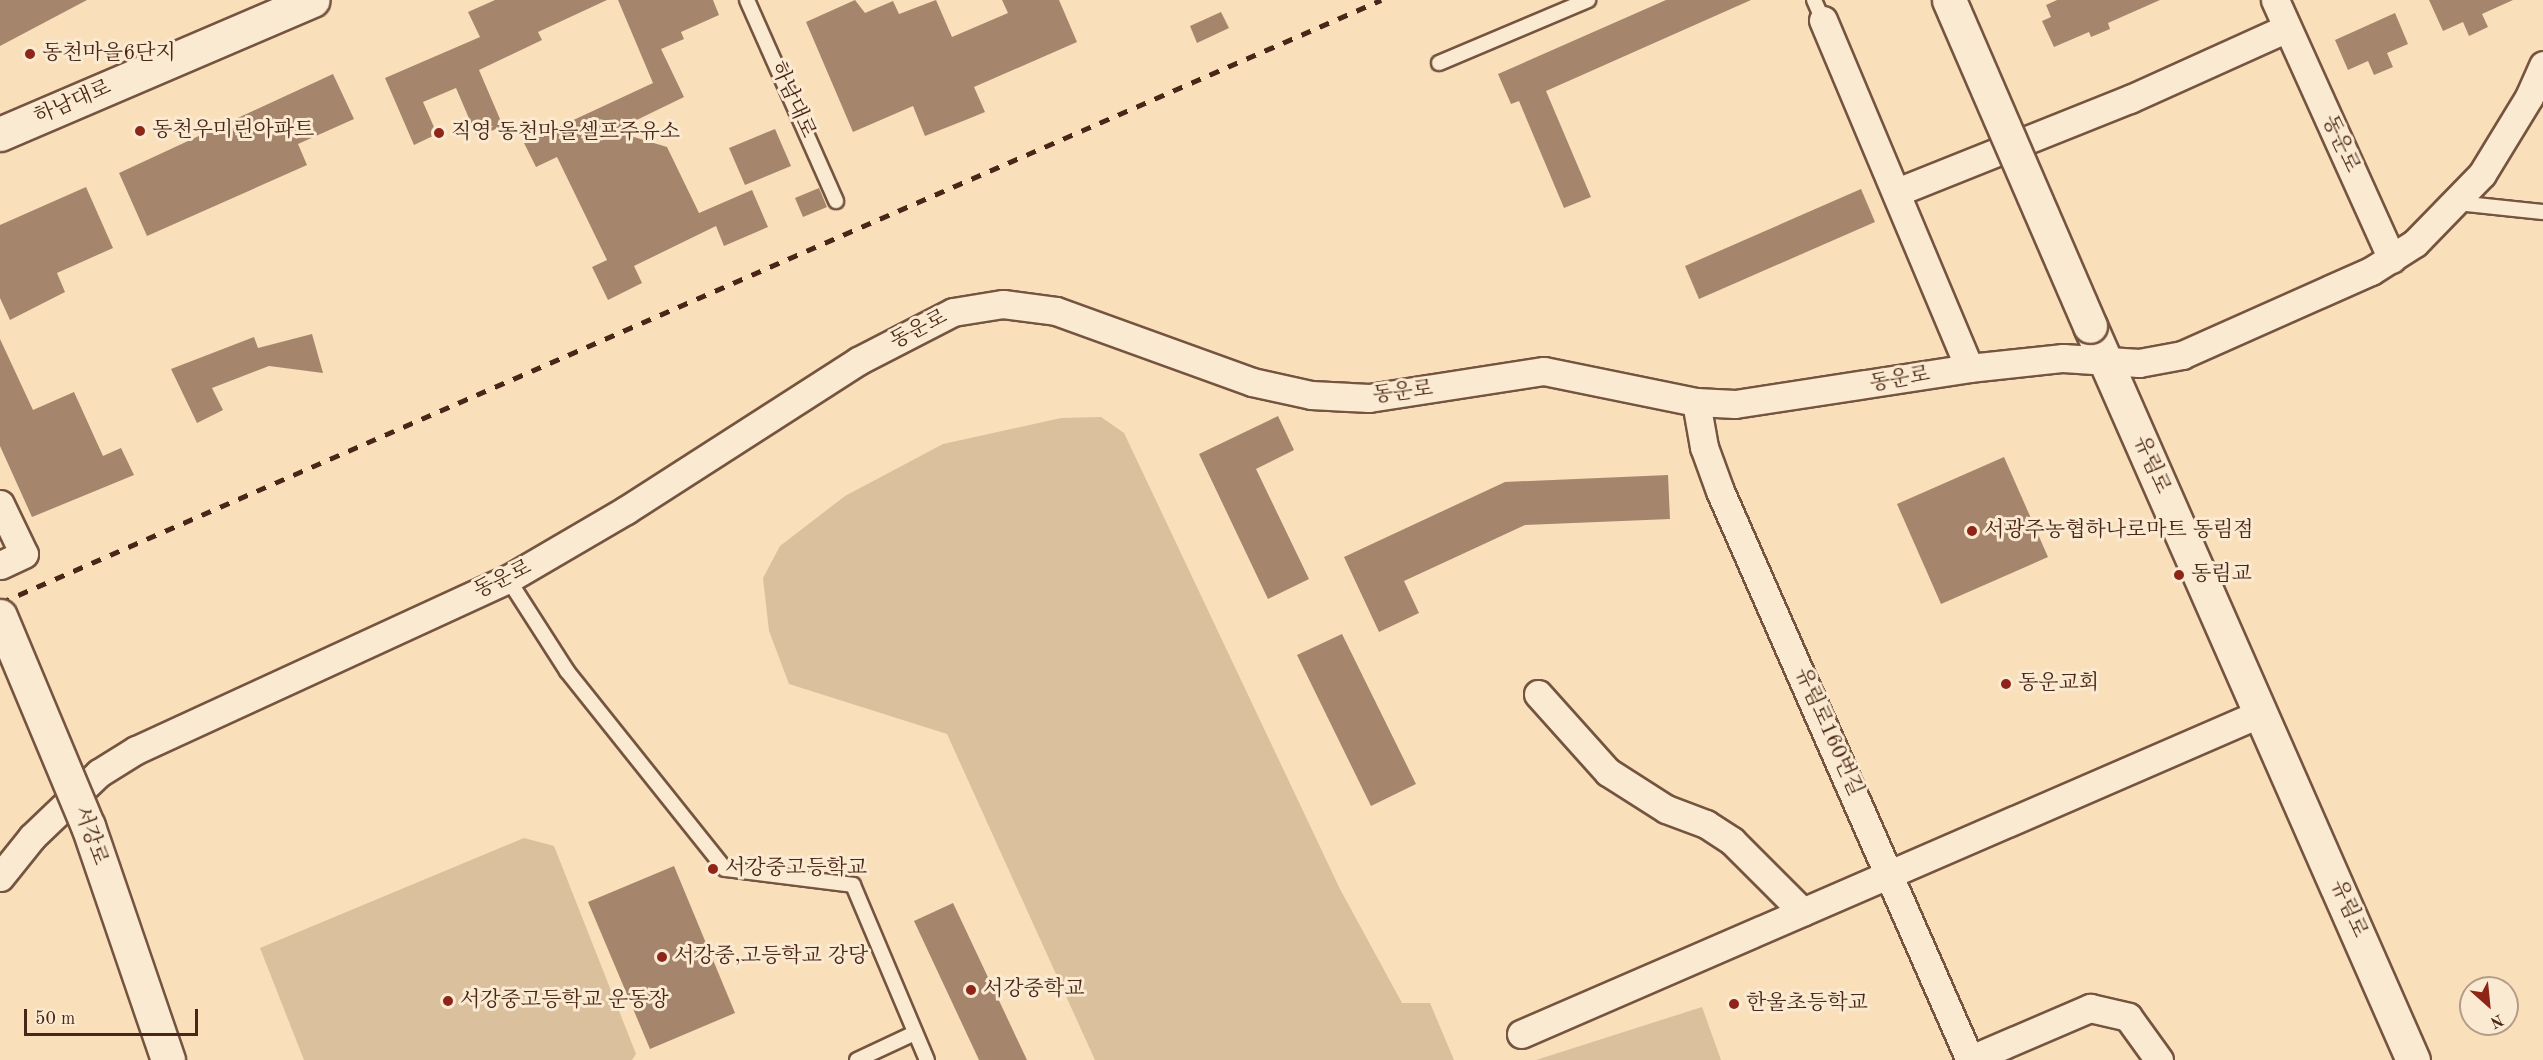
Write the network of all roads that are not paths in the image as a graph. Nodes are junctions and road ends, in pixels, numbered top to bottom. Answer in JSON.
{"nodes":[{"id":1,"x":312,"y":0,"type":"edge"},
{"id":2,"x":747,"y":0,"type":"edge"},
{"id":3,"x":1588,"y":0,"type":"edge"},
{"id":4,"x":1949,"y":0,"type":"edge"},
{"id":5,"x":2275,"y":0,"type":"edge"},
{"id":6,"x":1818,"y":10,"type":"edge"},
{"id":7,"x":2287,"y":28,"type":"junction"},
{"id":8,"x":1439,"y":63,"type":"dead end"},
{"id":9,"x":2543,"y":64,"type":"edge"},
{"id":10,"x":0,"y":134,"type":"edge"},
{"id":11,"x":1897,"y":192,"type":"junction"},
{"id":12,"x":836,"y":201,"type":"dead end"},
{"id":13,"x":2457,"y":203,"type":"junction"},
{"id":14,"x":2543,"y":212,"type":"edge"},
{"id":15,"x":2392,"y":259,"type":"junction"},
{"id":16,"x":2105,"y":361,"type":"junction"},
{"id":17,"x":1969,"y":368,"type":"junction"},
{"id":18,"x":1696,"y":402,"type":"junction"},
{"id":19,"x":0,"y":504,"type":"edge"},
{"id":20,"x":0,"y":565,"type":"edge"},
{"id":21,"x":508,"y":579,"type":"junction"},
{"id":22,"x":0,"y":616,"type":"edge"},
{"id":23,"x":1538,"y":694,"type":"dead end"},
{"id":24,"x":2261,"y":713,"type":"junction"},
{"id":25,"x":1890,"y":874,"type":"junction"},
{"id":26,"x":0,"y":878,"type":"edge"},
{"id":27,"x":1803,"y":912,"type":"junction"},
{"id":28,"x":915,"y":1033,"type":"junction"},
{"id":29,"x":1521,"y":1034,"type":"dead end"},
{"id":30,"x":168,"y":1060,"type":"edge"},
{"id":31,"x":856,"y":1060,"type":"edge"},
{"id":32,"x":927,"y":1060,"type":"edge"},
{"id":33,"x":1970,"y":1060,"type":"edge"},
{"id":34,"x":2159,"y":1060,"type":"edge"},
{"id":35,"x":2413,"y":1060,"type":"edge"}],
"edges":[{"from":1,"to":10,"type":"main road","name":"하남대로"},
{"from":2,"to":12,"type":"lane","name":"하남대로"},
{"from":3,"to":8,"type":"lane"},
{"from":4,"to":16,"type":"main road","name":"유림로","bridge":true},
{"from":5,"to":7,"type":"street","name":"동운로"},
{"from":6,"to":11,"type":"street"},
{"from":7,"to":11,"type":"street"},
{"from":7,"to":15,"type":"street","name":"동운로"},
{"from":9,"to":13,"type":"street","name":"동운로"},
{"from":11,"to":17,"type":"street"},
{"from":13,"to":14,"type":"lane"},
{"from":13,"to":15,"type":"street","name":"동운로"},
{"from":15,"to":16,"type":"street","name":"동운로"},
{"from":16,"to":17,"type":"street","name":"동운로"},
{"from":16,"to":24,"type":"main road","name":"유림로"},
{"from":17,"to":18,"type":"street","name":"동운로"},
{"from":18,"to":21,"type":"street","name":"동운로"},
{"from":18,"to":25,"type":"street","name":"유림로160번길"},
{"from":19,"to":20,"type":"street"},
{"from":21,"to":26,"type":"street","name":"동운로"},
{"from":21,"to":28,"type":"lane"},
{"from":22,"to":30,"type":"main road","name":"서강로","bridge":true},
{"from":23,"to":27,"type":"street"},
{"from":24,"to":25,"type":"street"},
{"from":24,"to":35,"type":"main road","name":"유림로"},
{"from":25,"to":27,"type":"street"},
{"from":25,"to":33,"type":"street","name":"유림로160번길"},
{"from":27,"to":29,"type":"street"},
{"from":28,"to":31,"type":"lane"},
{"from":28,"to":32,"type":"lane"},
{"from":33,"to":34,"type":"street"}]}
